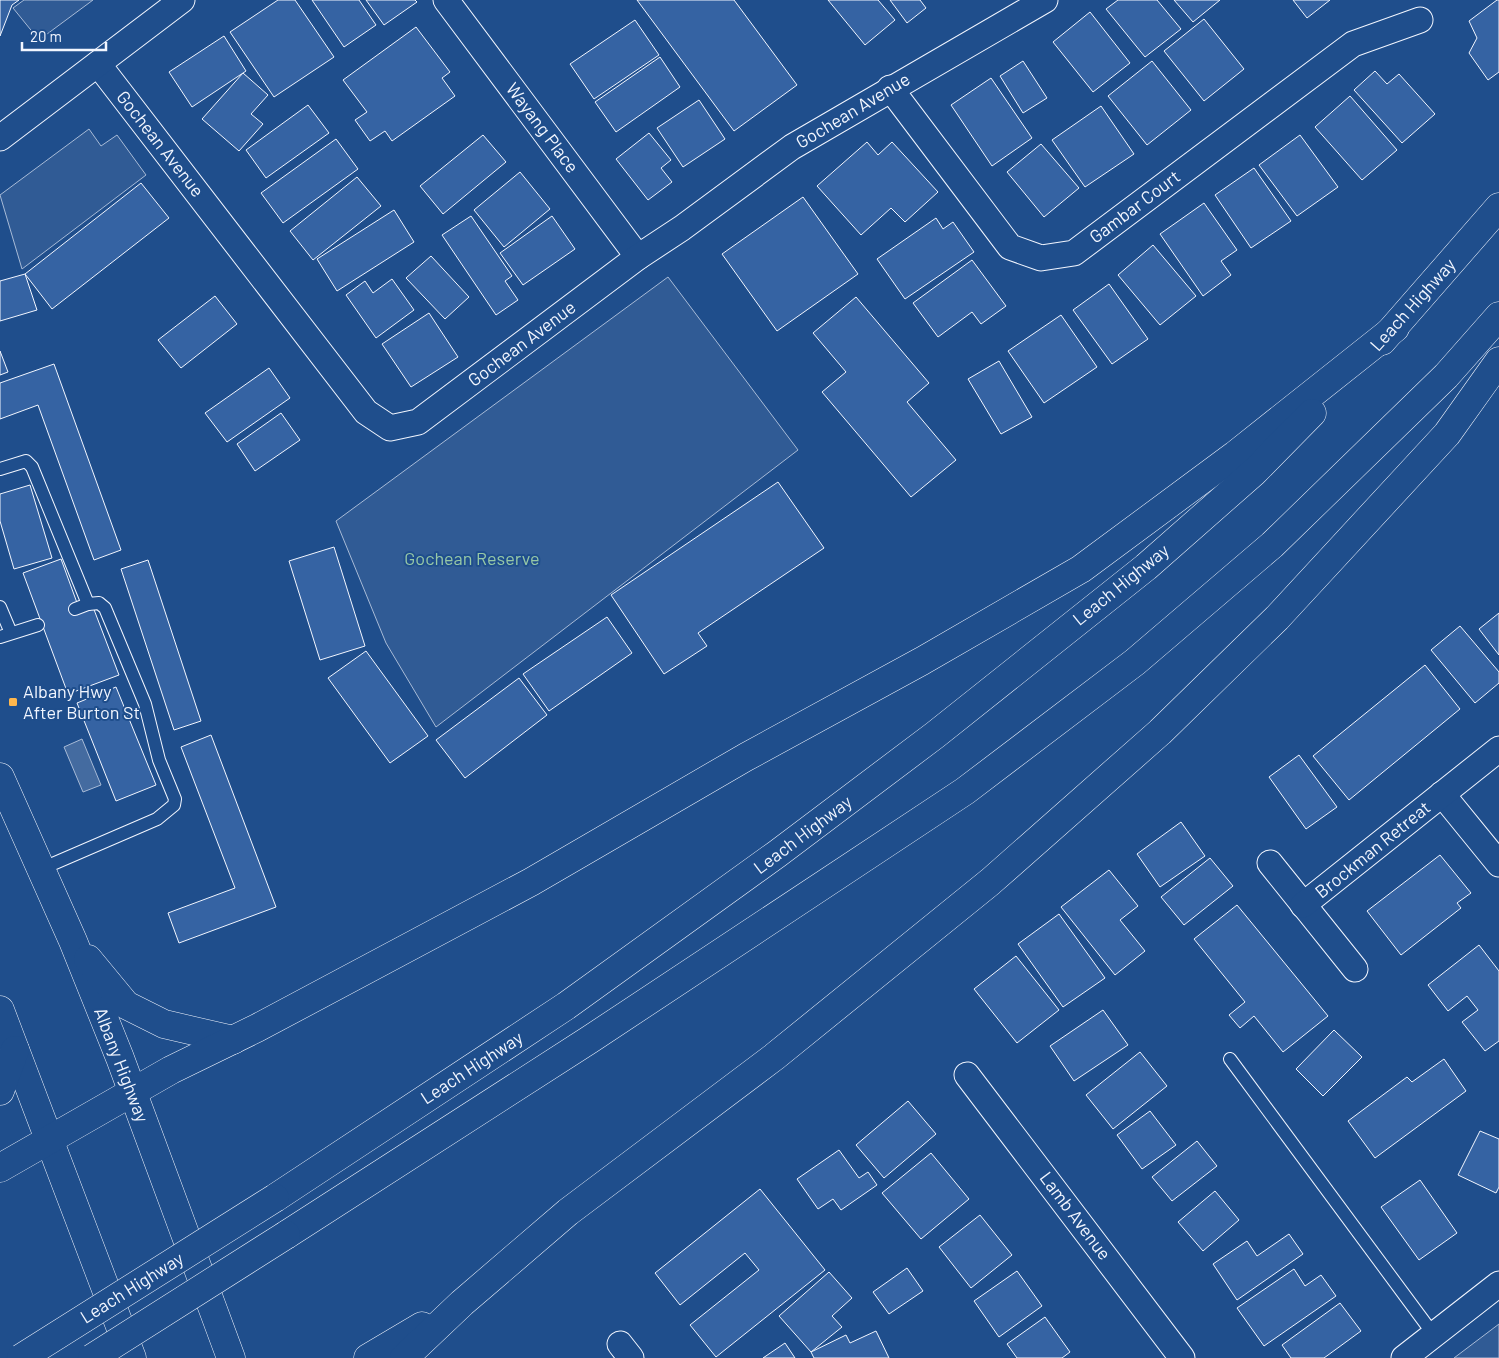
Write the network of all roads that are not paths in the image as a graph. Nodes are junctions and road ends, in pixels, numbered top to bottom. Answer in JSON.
{"nodes":[{"id":1,"x":182,"y":0,"type":"edge"},
{"id":2,"x":446,"y":0,"type":"edge"},
{"id":3,"x":1044,"y":0,"type":"edge"},
{"id":4,"x":1420,"y":20,"type":"dead end"},
{"id":5,"x":98,"y":64,"type":"junction"},
{"id":6,"x":890,"y":88,"type":"junction"},
{"id":7,"x":0,"y":138,"type":"edge"},
{"id":8,"x":1499,"y":207,"type":"edge"},
{"id":9,"x":638,"y":257,"type":"junction"},
{"id":10,"x":1499,"y":316,"type":"edge"},
{"id":11,"x":1395,"y":328,"type":"junction"},
{"id":12,"x":1499,"y":361,"type":"edge"},
{"id":13,"x":0,"y":469,"type":"edge"},
{"id":14,"x":88,"y":604,"type":"junction"},
{"id":15,"x":0,"y":607,"type":"edge"},
{"id":16,"x":75,"y":609,"type":"dead end"},
{"id":17,"x":38,"y":625,"type":"dead end"},
{"id":18,"x":5,"y":635,"type":"edge"},
{"id":19,"x":1499,"y":749,"type":"edge"},
{"id":20,"x":0,"y":777,"type":"edge"},
{"id":21,"x":1442,"y":794,"type":"junction"},
{"id":22,"x":1270,"y":863,"type":"dead end"},
{"id":23,"x":1499,"y":864,"type":"edge"},
{"id":24,"x":41,"y":869,"type":"junction"},
{"id":25,"x":1303,"y":905,"type":"junction"},
{"id":26,"x":72,"y":941,"type":"junction"},
{"id":27,"x":1355,"y":969,"type":"dead end"},
{"id":28,"x":0,"y":1010,"type":"edge"},
{"id":29,"x":233,"y":1040,"type":"junction"},
{"id":30,"x":15,"y":1050,"type":"junction"},
{"id":31,"x":1230,"y":1059,"type":"dead end"},
{"id":32,"x":967,"y":1075,"type":"dead end"},
{"id":33,"x":0,"y":1091,"type":"edge"},
{"id":34,"x":133,"y":1093,"type":"junction"},
{"id":35,"x":49,"y":1139,"type":"junction"},
{"id":36,"x":0,"y":1168,"type":"edge"},
{"id":37,"x":1499,"y":1284,"type":"edge"},
{"id":38,"x":462,"y":1303,"type":"junction"},
{"id":39,"x":1434,"y":1335,"type":"junction"},
{"id":40,"x":21,"y":1358,"type":"edge"},
{"id":41,"x":92,"y":1358,"type":"edge"},
{"id":42,"x":132,"y":1358,"type":"edge"},
{"id":43,"x":231,"y":1358,"type":"edge"},
{"id":44,"x":368,"y":1358,"type":"edge"},
{"id":45,"x":404,"y":1358,"type":"edge"},
{"id":46,"x":1182,"y":1358,"type":"edge"},
{"id":47,"x":1404,"y":1358,"type":"edge"}],
"edges":[{"from":1,"to":5,"type":"street"},
{"from":2,"to":9,"type":"street","name":"Wayang Place"},
{"from":3,"to":6,"type":"street","name":"Gochean Avenue"},
{"from":4,"to":6,"type":"street","name":"Gambar Court"},
{"from":5,"to":7,"type":"street"},
{"from":5,"to":9,"type":"street","name":"Gochean Avenue"},
{"from":6,"to":9,"type":"street","name":"Gochean Avenue"},
{"from":8,"to":11,"type":"highway","name":"Leach Highway"},
{"from":10,"to":41,"type":"highway","bridge":true},
{"from":11,"to":29,"type":"highway"},
{"from":11,"to":40,"type":"highway","name":"Leach Highway","bridge":true},
{"from":12,"to":38,"type":"highway"},
{"from":13,"to":14,"type":"lane"},
{"from":14,"to":16,"type":"lane"},
{"from":14,"to":24,"type":"lane"},
{"from":15,"to":18,"type":"lane"},
{"from":17,"to":18,"type":"lane"},
{"from":19,"to":21,"type":"street","name":"Brockman Retreat"},
{"from":20,"to":24,"type":"highway","name":"Albany Highway"},
{"from":21,"to":23,"type":"street","name":"Brockman Retreat"},
{"from":21,"to":25,"type":"street","name":"Brockman Retreat"},
{"from":22,"to":25,"type":"street","name":"Brockman Retreat"},
{"from":24,"to":26,"type":"highway","name":"Albany Highway"},
{"from":25,"to":27,"type":"street","name":"Brockman Retreat"},
{"from":26,"to":29,"type":"highway"},
{"from":26,"to":34,"type":"highway","name":"Albany Highway"},
{"from":28,"to":30,"type":"highway"},
{"from":29,"to":34,"type":"highway"},
{"from":30,"to":33,"type":"highway"},
{"from":30,"to":35,"type":"highway"},
{"from":31,"to":39,"type":"lane"},
{"from":32,"to":46,"type":"street","name":"Lamb Avenue"},
{"from":34,"to":35,"type":"highway"},
{"from":34,"to":43,"type":"highway","name":"Albany Highway"},
{"from":35,"to":36,"type":"highway"},
{"from":35,"to":42,"type":"highway"},
{"from":37,"to":39,"type":"street"},
{"from":38,"to":44,"type":"highway"},
{"from":38,"to":45,"type":"highway"},
{"from":39,"to":47,"type":"street"}]}
